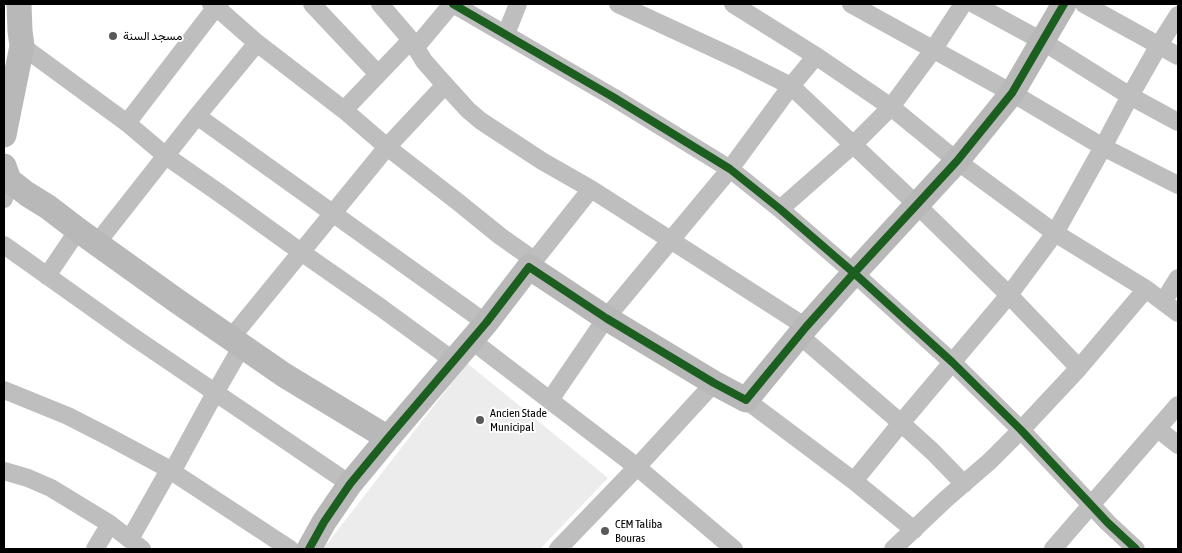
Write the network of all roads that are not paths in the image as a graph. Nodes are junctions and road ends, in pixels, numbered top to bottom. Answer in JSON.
{"nodes":[{"id":1,"x":19,"y":4,"type":"edge"},
{"id":2,"x":312,"y":4,"type":"edge"},
{"id":3,"x":380,"y":4,"type":"edge"},
{"id":4,"x":453,"y":4,"type":"edge"},
{"id":5,"x":518,"y":4,"type":"edge"},
{"id":6,"x":618,"y":4,"type":"edge"},
{"id":7,"x":733,"y":4,"type":"edge"},
{"id":8,"x":851,"y":4,"type":"edge"},
{"id":9,"x":964,"y":4,"type":"edge"},
{"id":10,"x":974,"y":4,"type":"edge"},
{"id":11,"x":1064,"y":4,"type":"edge"},
{"id":12,"x":1084,"y":4,"type":"edge"},
{"id":13,"x":216,"y":5,"type":"edge"},
{"id":14,"x":1178,"y":15,"type":"edge"},
{"id":15,"x":506,"y":34,"type":"junction"},
{"id":16,"x":1042,"y":41,"type":"junction"},
{"id":17,"x":257,"y":44,"type":"junction"},
{"id":18,"x":413,"y":44,"type":"junction"},
{"id":19,"x":1159,"y":45,"type":"junction"},
{"id":20,"x":22,"y":46,"type":"junction"},
{"id":21,"x":932,"y":50,"type":"junction"},
{"id":22,"x":816,"y":56,"type":"junction"},
{"id":23,"x":1178,"y":56,"type":"edge"},
{"id":24,"x":378,"y":74,"type":"junction"},
{"id":25,"x":445,"y":85,"type":"junction"},
{"id":26,"x":791,"y":86,"type":"junction"},
{"id":27,"x":1012,"y":93,"type":"junction"},
{"id":28,"x":1130,"y":96,"type":"junction"},
{"id":29,"x":891,"y":107,"type":"junction"},
{"id":30,"x":344,"y":110,"type":"junction"},
{"id":31,"x":197,"y":116,"type":"junction"},
{"id":32,"x":1178,"y":122,"type":"edge"},
{"id":33,"x":126,"y":123,"type":"junction"},
{"id":34,"x":4,"y":135,"type":"edge"},
{"id":35,"x":854,"y":144,"type":"junction"},
{"id":36,"x":387,"y":147,"type":"junction"},
{"id":37,"x":1103,"y":147,"type":"junction"},
{"id":38,"x":166,"y":156,"type":"junction"},
{"id":39,"x":957,"y":161,"type":"junction"},
{"id":40,"x":730,"y":169,"type":"junction"},
{"id":41,"x":6,"y":182,"type":"edge"},
{"id":42,"x":1178,"y":185,"type":"edge"},
{"id":43,"x":591,"y":189,"type":"junction"},
{"id":44,"x":917,"y":205,"type":"junction"},
{"id":45,"x":780,"y":209,"type":"junction"},
{"id":46,"x":333,"y":213,"type":"junction"},
{"id":47,"x":1055,"y":233,"type":"junction"},
{"id":48,"x":88,"y":237,"type":"junction"},
{"id":49,"x":671,"y":241,"type":"junction"},
{"id":50,"x":4,"y":245,"type":"edge"},
{"id":51,"x":301,"y":252,"type":"junction"},
{"id":52,"x":532,"y":263,"type":"junction"},
{"id":53,"x":854,"y":273,"type":"junction"},
{"id":54,"x":47,"y":276,"type":"junction"},
{"id":55,"x":1178,"y":278,"type":"edge"},
{"id":56,"x":1146,"y":289,"type":"junction"},
{"id":57,"x":1009,"y":295,"type":"junction"},
{"id":58,"x":1162,"y":302,"type":"junction"},
{"id":59,"x":1178,"y":312,"type":"edge"},
{"id":60,"x":606,"y":318,"type":"junction"},
{"id":61,"x":802,"y":331,"type":"junction"},
{"id":62,"x":479,"y":332,"type":"junction"},
{"id":63,"x":236,"y":342,"type":"junction"},
{"id":64,"x":454,"y":361,"type":"junction"},
{"id":65,"x":952,"y":362,"type":"junction"},
{"id":66,"x":1079,"y":368,"type":"junction"},
{"id":67,"x":714,"y":383,"type":"junction"},
{"id":68,"x":4,"y":390,"type":"edge"},
{"id":69,"x":215,"y":393,"type":"junction"},
{"id":70,"x":550,"y":400,"type":"junction"},
{"id":71,"x":746,"y":400,"type":"junction"},
{"id":72,"x":1178,"y":405,"type":"edge"},
{"id":73,"x":901,"y":423,"type":"junction"},
{"id":74,"x":1158,"y":429,"type":"junction"},
{"id":75,"x":1021,"y":430,"type":"junction"},
{"id":76,"x":388,"y":438,"type":"junction"},
{"id":77,"x":1178,"y":445,"type":"edge"},
{"id":78,"x":637,"y":468,"type":"junction"},
{"id":79,"x":4,"y":470,"type":"edge"},
{"id":80,"x":171,"y":471,"type":"junction"},
{"id":81,"x":854,"y":481,"type":"junction"},
{"id":82,"x":350,"y":484,"type":"junction"},
{"id":83,"x":964,"y":484,"type":"junction"},
{"id":84,"x":1092,"y":505,"type":"junction"},
{"id":85,"x":110,"y":524,"type":"junction"},
{"id":86,"x":914,"y":530,"type":"junction"},
{"id":87,"x":136,"y":544,"type":"edge"},
{"id":88,"x":899,"y":548,"type":"edge"},
{"id":89,"x":94,"y":549,"type":"edge"},
{"id":90,"x":290,"y":549,"type":"edge"},
{"id":91,"x":309,"y":549,"type":"edge"},
{"id":92,"x":558,"y":549,"type":"edge"},
{"id":93,"x":734,"y":549,"type":"edge"},
{"id":94,"x":1053,"y":549,"type":"edge"},
{"id":95,"x":1136,"y":549,"type":"edge"}],
"edges":[{"from":1,"to":20,"type":"street"},
{"from":2,"to":24,"type":"street"},
{"from":3,"to":18,"type":"street"},
{"from":4,"to":15,"type":"street"},
{"from":4,"to":18,"type":"street"},
{"from":5,"to":15,"type":"street"},
{"from":6,"to":26,"type":"street"},
{"from":7,"to":22,"type":"street"},
{"from":8,"to":21,"type":"street"},
{"from":9,"to":21,"type":"street"},
{"from":10,"to":16,"type":"street"},
{"from":11,"to":16,"type":"street"},
{"from":12,"to":19,"type":"street"},
{"from":13,"to":17,"type":"street"},
{"from":13,"to":33,"type":"street"},
{"from":14,"to":19,"type":"street"},
{"from":15,"to":40,"type":"street"},
{"from":16,"to":27,"type":"street"},
{"from":16,"to":28,"type":"street"},
{"from":17,"to":30,"type":"street"},
{"from":17,"to":31,"type":"street"},
{"from":18,"to":24,"type":"street"},
{"from":18,"to":25,"type":"street"},
{"from":19,"to":23,"type":"street"},
{"from":19,"to":28,"type":"street"},
{"from":20,"to":33,"type":"street"},
{"from":20,"to":34,"type":"street"},
{"from":21,"to":27,"type":"street"},
{"from":21,"to":29,"type":"street"},
{"from":22,"to":26,"type":"street"},
{"from":22,"to":29,"type":"street"},
{"from":24,"to":30,"type":"street"},
{"from":25,"to":36,"type":"street"},
{"from":25,"to":43,"type":"street"},
{"from":26,"to":35,"type":"street"},
{"from":26,"to":40,"type":"street"},
{"from":27,"to":37,"type":"street"},
{"from":27,"to":39,"type":"street"},
{"from":28,"to":32,"type":"street"},
{"from":28,"to":37,"type":"street"},
{"from":29,"to":35,"type":"street"},
{"from":29,"to":39,"type":"street"},
{"from":30,"to":36,"type":"street"},
{"from":31,"to":38,"type":"street"},
{"from":31,"to":46,"type":"street"},
{"from":33,"to":38,"type":"street"},
{"from":35,"to":44,"type":"street"},
{"from":35,"to":45,"type":"street"},
{"from":36,"to":46,"type":"street"},
{"from":36,"to":52,"type":"street"},
{"from":37,"to":42,"type":"street"},
{"from":37,"to":47,"type":"street"},
{"from":38,"to":48,"type":"street"},
{"from":38,"to":51,"type":"street"},
{"from":39,"to":44,"type":"street"},
{"from":39,"to":47,"type":"street"},
{"from":40,"to":45,"type":"street"},
{"from":40,"to":49,"type":"street"},
{"from":41,"to":48,"type":"street"},
{"from":43,"to":49,"type":"street"},
{"from":43,"to":52,"type":"street"},
{"from":44,"to":53,"type":"street"},
{"from":44,"to":57,"type":"street"},
{"from":45,"to":53,"type":"street"},
{"from":46,"to":51,"type":"street"},
{"from":46,"to":62,"type":"street"},
{"from":47,"to":56,"type":"street"},
{"from":47,"to":57,"type":"street"},
{"from":48,"to":54,"type":"street"},
{"from":48,"to":63,"type":"street"},
{"from":49,"to":60,"type":"street"},
{"from":49,"to":61,"type":"street"},
{"from":50,"to":54,"type":"street"},
{"from":51,"to":63,"type":"street"},
{"from":51,"to":64,"type":"street"},
{"from":52,"to":60,"type":"street"},
{"from":52,"to":62,"type":"street"},
{"from":53,"to":61,"type":"street"},
{"from":53,"to":65,"type":"street"},
{"from":54,"to":69,"type":"street"},
{"from":55,"to":58,"type":"street"},
{"from":56,"to":58,"type":"street"},
{"from":56,"to":66,"type":"street"},
{"from":57,"to":65,"type":"street"},
{"from":57,"to":66,"type":"street"},
{"from":58,"to":59,"type":"street"},
{"from":60,"to":67,"type":"street"},
{"from":60,"to":70,"type":"street"},
{"from":61,"to":71,"type":"street"},
{"from":61,"to":73,"type":"street"},
{"from":62,"to":64,"type":"street"},
{"from":62,"to":70,"type":"street"},
{"from":63,"to":69,"type":"street"},
{"from":63,"to":76,"type":"street"},
{"from":64,"to":76,"type":"street"},
{"from":65,"to":73,"type":"street"},
{"from":65,"to":75,"type":"street"},
{"from":66,"to":75,"type":"street"},
{"from":67,"to":71,"type":"street"},
{"from":67,"to":78,"type":"street"},
{"from":68,"to":80,"type":"street"},
{"from":69,"to":80,"type":"street"},
{"from":69,"to":82,"type":"street"},
{"from":70,"to":78,"type":"street"},
{"from":71,"to":81,"type":"street"},
{"from":72,"to":74,"type":"street"},
{"from":73,"to":81,"type":"street"},
{"from":73,"to":83,"type":"street"},
{"from":74,"to":77,"type":"street"},
{"from":74,"to":84,"type":"street"},
{"from":75,"to":83,"type":"street"},
{"from":75,"to":84,"type":"street"},
{"from":76,"to":82,"type":"street"},
{"from":78,"to":92,"type":"street"},
{"from":78,"to":93,"type":"street"},
{"from":79,"to":85,"type":"street"},
{"from":80,"to":87,"type":"street"},
{"from":80,"to":90,"type":"street"},
{"from":81,"to":86,"type":"street"},
{"from":82,"to":91,"type":"street"},
{"from":83,"to":86,"type":"street"},
{"from":84,"to":94,"type":"street"},
{"from":84,"to":95,"type":"street"},
{"from":85,"to":87,"type":"street"},
{"from":85,"to":89,"type":"street"},
{"from":86,"to":88,"type":"street"}]}
